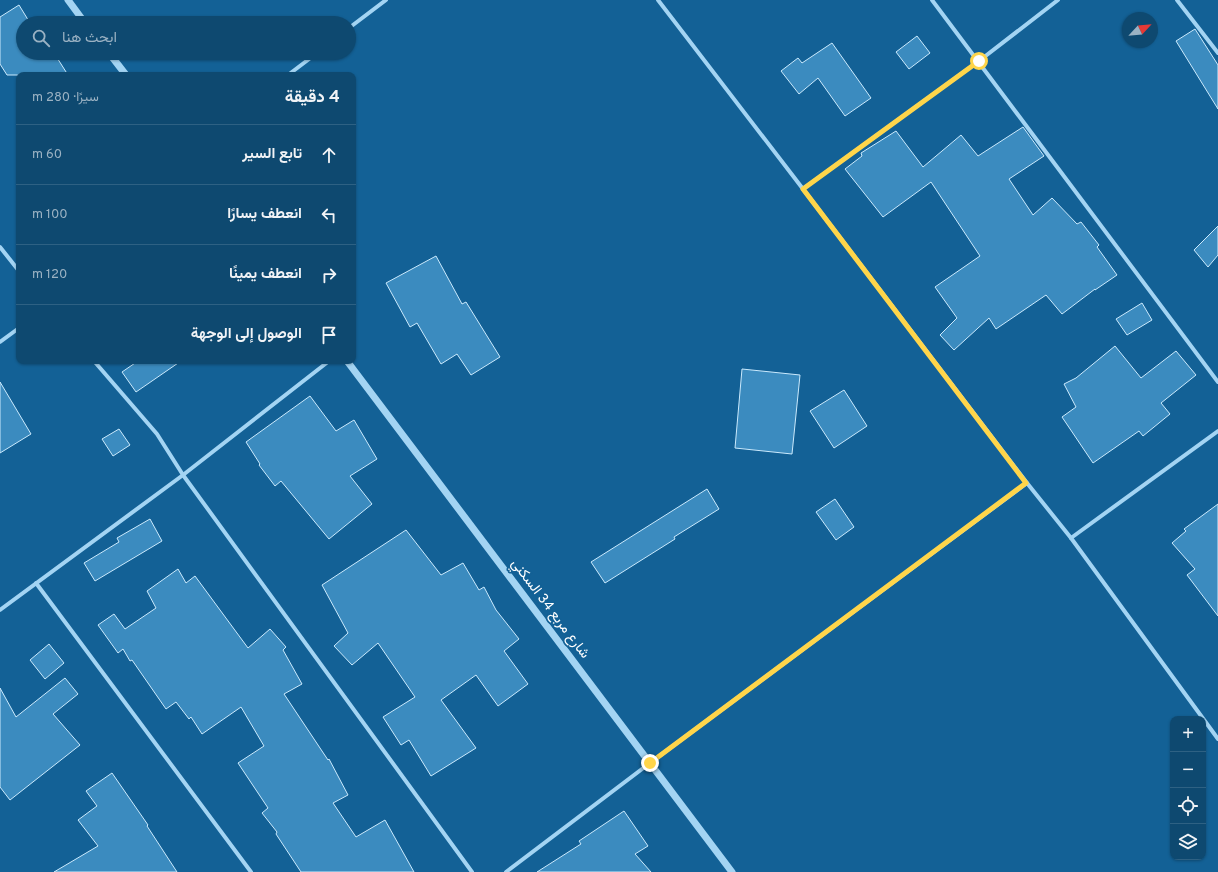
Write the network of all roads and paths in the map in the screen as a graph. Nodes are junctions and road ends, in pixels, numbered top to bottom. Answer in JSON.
{"nodes":[{"id":1,"x":68,"y":0,"type":"edge"},
{"id":2,"x":386,"y":0,"type":"edge"},
{"id":3,"x":658,"y":0,"type":"edge"},
{"id":4,"x":932,"y":0,"type":"edge"},
{"id":5,"x":1058,"y":0,"type":"edge"},
{"id":6,"x":1177,"y":0,"type":"edge"},
{"id":7,"x":80,"y":16,"type":"edge"},
{"id":8,"x":356,"y":23,"type":"edge"},
{"id":9,"x":1218,"y":53,"type":"edge"},
{"id":10,"x":114,"y":60,"type":"edge"},
{"id":11,"x":308,"y":60,"type":"edge"},
{"id":12,"x":979,"y":61,"type":"junction"},
{"id":13,"x":124,"y":72,"type":"edge"},
{"id":14,"x":292,"y":72,"type":"edge"},
{"id":15,"x":803,"y":189,"type":"junction"},
{"id":16,"x":0,"y":247,"type":"edge"},
{"id":17,"x":16,"y":268,"type":"edge"},
{"id":18,"x":16,"y":330,"type":"edge"},
{"id":19,"x":0,"y":342,"type":"edge"},
{"id":20,"x":97,"y":364,"type":"edge"},
{"id":21,"x":325,"y":364,"type":"edge"},
{"id":22,"x":349,"y":364,"type":"edge"},
{"id":23,"x":1218,"y":382,"type":"edge"},
{"id":24,"x":1218,"y":431,"type":"edge"},
{"id":25,"x":183,"y":475,"type":"junction"},
{"id":26,"x":1026,"y":483,"type":"junction"},
{"id":27,"x":1071,"y":538,"type":"junction"},
{"id":28,"x":36,"y":583,"type":"junction"},
{"id":29,"x":0,"y":610,"type":"edge"},
{"id":30,"x":1218,"y":739,"type":"edge"},
{"id":31,"x":650,"y":763,"type":"junction"},
{"id":32,"x":251,"y":872,"type":"edge"},
{"id":33,"x":472,"y":872,"type":"edge"},
{"id":34,"x":506,"y":872,"type":"edge"},
{"id":35,"x":732,"y":872,"type":"edge"}],
"edges":[{"from":1,"to":7,"type":"street"},
{"from":2,"to":8,"type":"street"},
{"from":3,"to":15,"type":"street"},
{"from":4,"to":12,"type":"street"},
{"from":5,"to":12,"type":"street"},
{"from":6,"to":9,"type":"street"},
{"from":10,"to":13,"type":"street"},
{"from":11,"to":14,"type":"street"},
{"from":12,"to":15,"type":"street"},
{"from":12,"to":23,"type":"street"},
{"from":15,"to":26,"type":"street"},
{"from":16,"to":17,"type":"street"},
{"from":18,"to":19,"type":"street"},
{"from":20,"to":25,"type":"street"},
{"from":21,"to":25,"type":"street"},
{"from":22,"to":31,"type":"street","name":"شارع مربع 34 السكني"},
{"from":24,"to":27,"type":"street"},
{"from":25,"to":28,"type":"street"},
{"from":25,"to":33,"type":"street"},
{"from":26,"to":27,"type":"street"},
{"from":26,"to":31,"type":"street"},
{"from":27,"to":30,"type":"street"},
{"from":28,"to":29,"type":"street"},
{"from":28,"to":32,"type":"street"},
{"from":31,"to":34,"type":"street"},
{"from":31,"to":35,"type":"street","name":"شارع مربع 34 السكني"}]}
